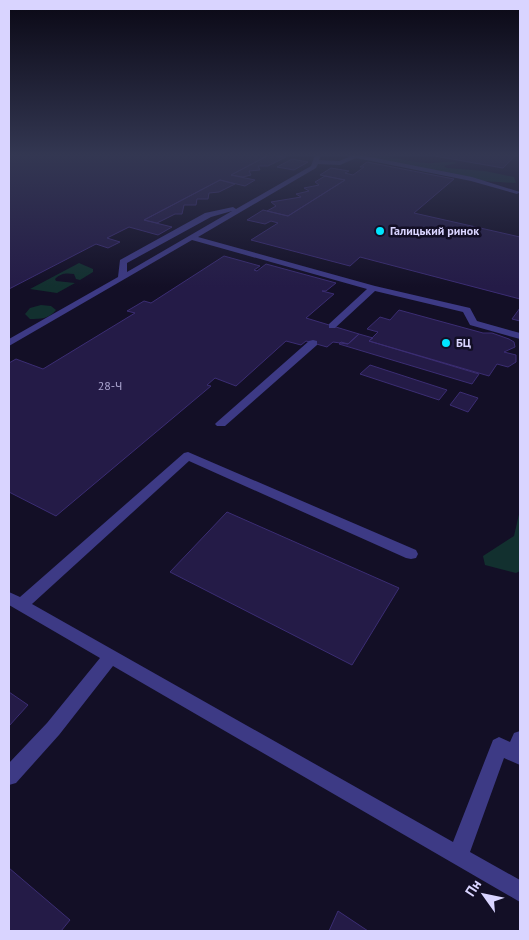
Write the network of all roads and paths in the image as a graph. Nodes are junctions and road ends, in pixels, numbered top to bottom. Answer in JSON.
{"nodes":[{"id":1,"x":259,"y":199,"type":"edge"},
{"id":2,"x":245,"y":207,"type":"junction"},
{"id":3,"x":192,"y":238,"type":"junction"},
{"id":4,"x":122,"y":278,"type":"junction"},
{"id":5,"x":373,"y":288,"type":"junction"},
{"id":6,"x":332,"y":326,"type":"dead end"},
{"id":7,"x":520,"y":336,"type":"edge"},
{"id":8,"x":313,"y":342,"type":"dead end"},
{"id":9,"x":9,"y":344,"type":"edge"},
{"id":10,"x":221,"y":424,"type":"dead end"},
{"id":11,"x":411,"y":554,"type":"dead end"},
{"id":12,"x":15,"y":602,"type":"edge"},
{"id":13,"x":110,"y":657,"type":"junction"},
{"id":14,"x":519,"y":750,"type":"edge"},
{"id":15,"x":9,"y":776,"type":"edge"},
{"id":16,"x":458,"y":856,"type":"junction"},
{"id":17,"x":520,"y":892,"type":"edge"}],
"edges":[{"from":1,"to":2,"type":"lane"},
{"from":2,"to":3,"type":"lane"},
{"from":2,"to":4,"type":"lane"},
{"from":3,"to":4,"type":"lane"},
{"from":3,"to":5,"type":"lane"},
{"from":4,"to":9,"type":"lane"},
{"from":5,"to":6,"type":"lane"},
{"from":5,"to":7,"type":"lane"},
{"from":8,"to":10,"type":"lane"},
{"from":11,"to":12,"type":"lane"},
{"from":12,"to":13,"type":"lane"},
{"from":13,"to":15,"type":"lane"},
{"from":13,"to":16,"type":"lane"},
{"from":14,"to":16,"type":"lane"},
{"from":16,"to":17,"type":"lane"}]}
